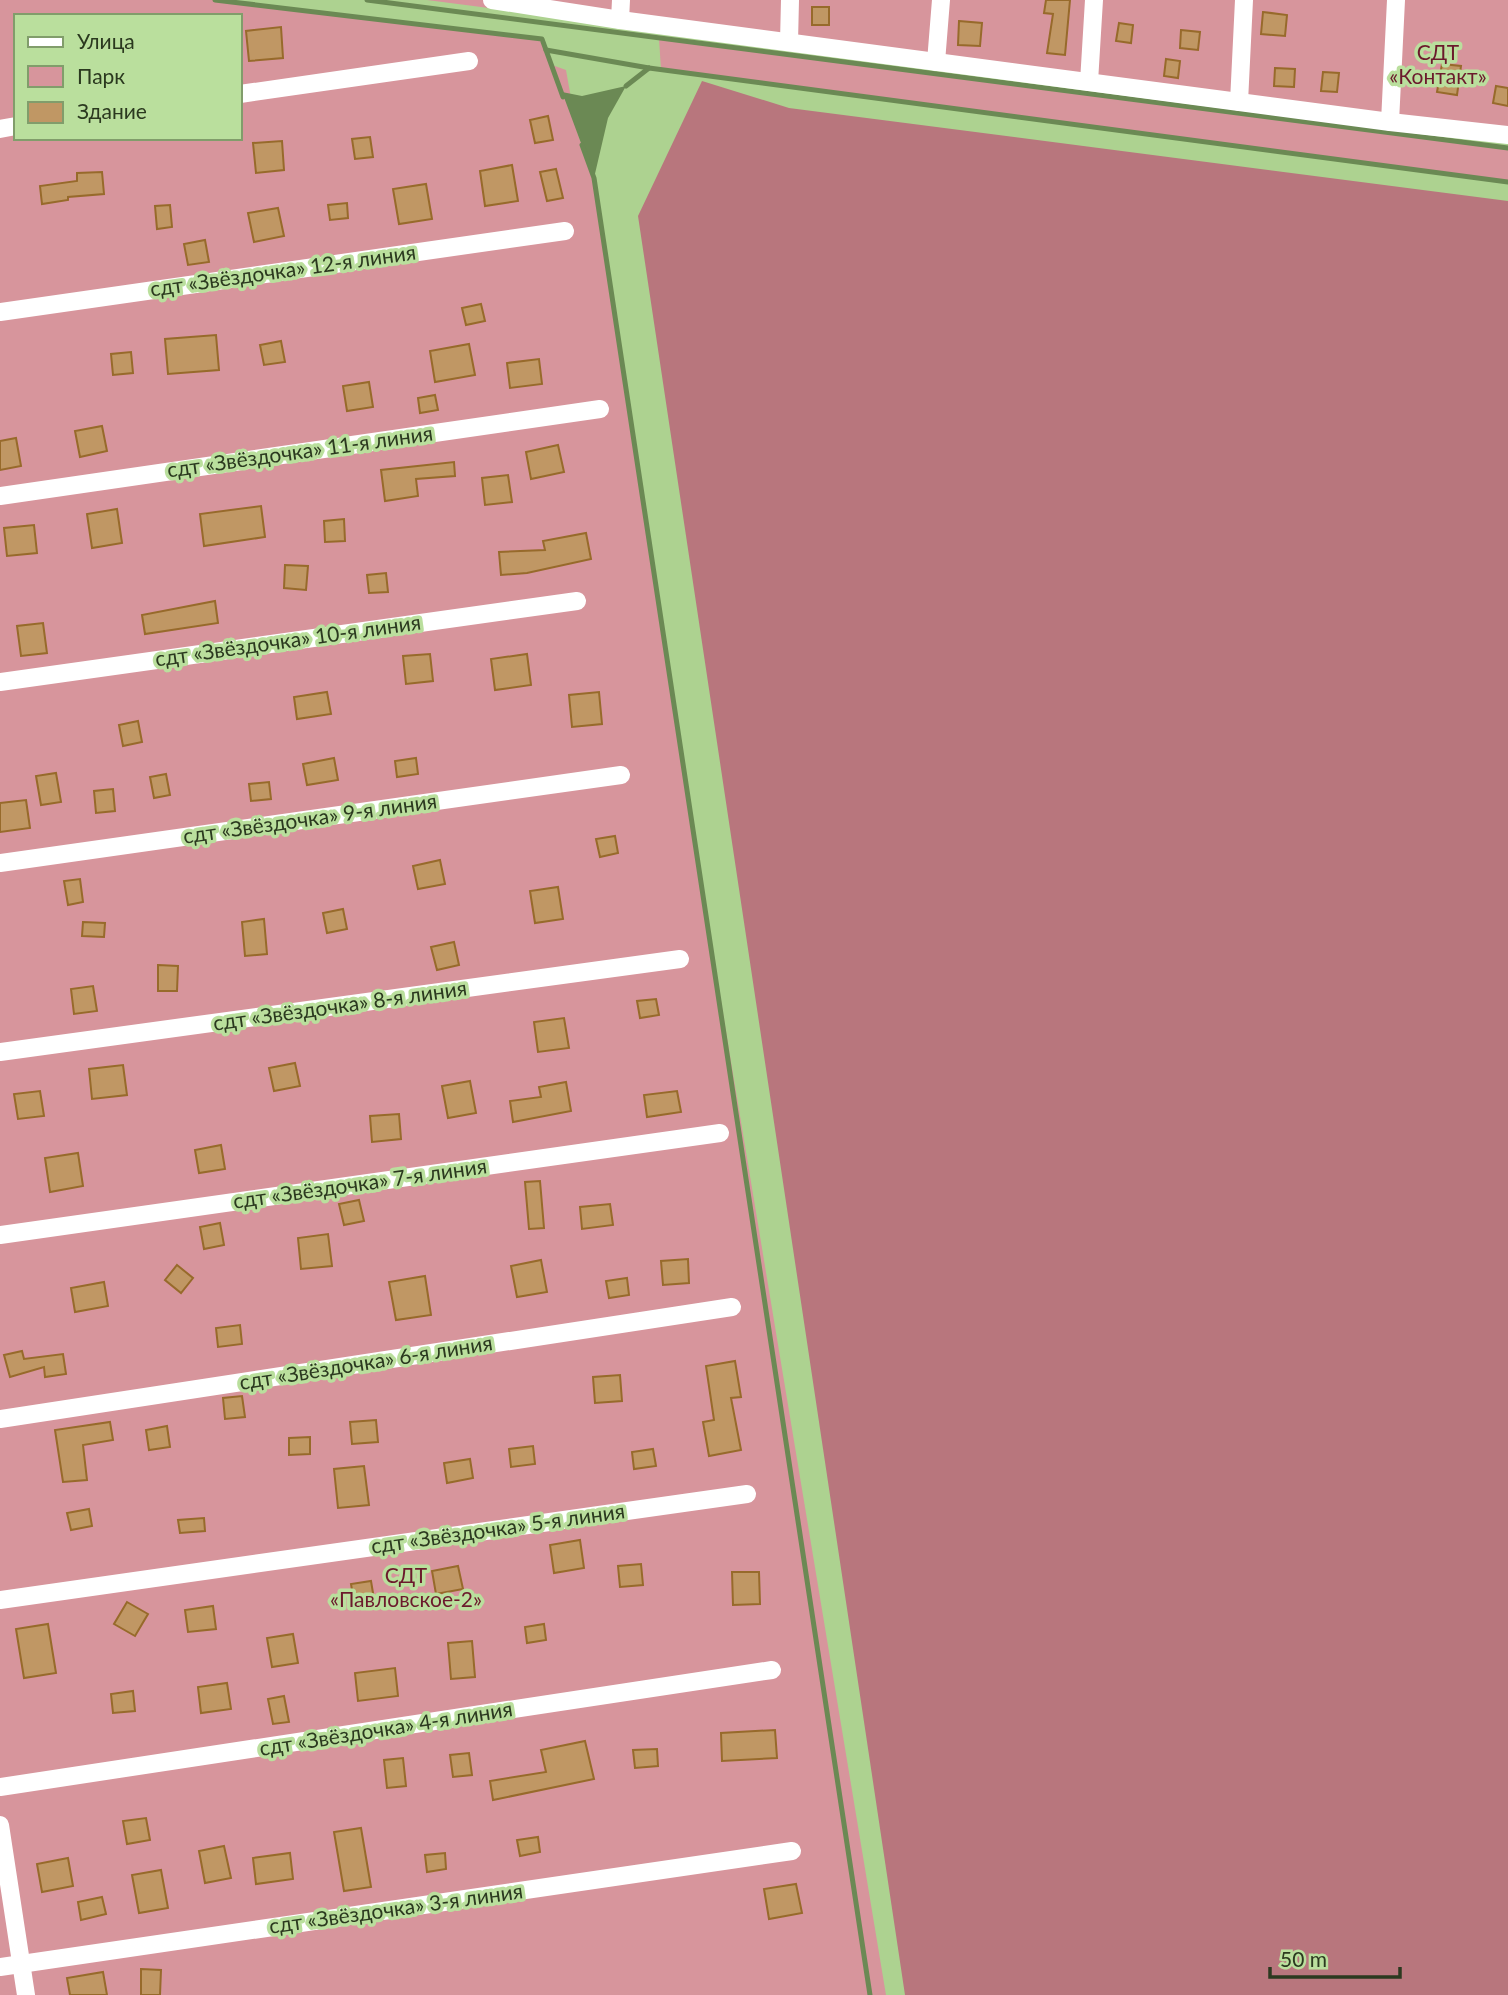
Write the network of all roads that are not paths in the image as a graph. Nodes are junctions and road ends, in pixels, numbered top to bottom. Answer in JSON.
{"nodes":[{"id":1,"x":492,"y":0,"type":"edge"},
{"id":2,"x":621,"y":0,"type":"edge"},
{"id":3,"x":790,"y":0,"type":"edge"},
{"id":4,"x":940,"y":0,"type":"edge"},
{"id":5,"x":1094,"y":0,"type":"edge"},
{"id":6,"x":1244,"y":0,"type":"edge"},
{"id":7,"x":1396,"y":0,"type":"edge"},
{"id":8,"x":620,"y":20,"type":"junction"},
{"id":9,"x":789,"y":42,"type":"junction"},
{"id":10,"x":468,"y":61,"type":"dead end"},
{"id":11,"x":936,"y":62,"type":"junction"},
{"id":12,"x":1089,"y":82,"type":"junction"},
{"id":13,"x":242,"y":94,"type":"edge"},
{"id":14,"x":1239,"y":102,"type":"junction"},
{"id":15,"x":1390,"y":122,"type":"junction"},
{"id":16,"x":1508,"y":135,"type":"edge"},
{"id":17,"x":565,"y":230,"type":"dead end"},
{"id":18,"x":0,"y":312,"type":"edge"},
{"id":19,"x":600,"y":409,"type":"dead end"},
{"id":20,"x":0,"y":496,"type":"edge"},
{"id":21,"x":577,"y":601,"type":"dead end"},
{"id":22,"x":0,"y":682,"type":"edge"},
{"id":23,"x":621,"y":775,"type":"dead end"},
{"id":24,"x":0,"y":863,"type":"edge"},
{"id":25,"x":680,"y":959,"type":"dead end"},
{"id":26,"x":0,"y":1052,"type":"edge"},
{"id":27,"x":720,"y":1133,"type":"dead end"},
{"id":28,"x":0,"y":1235,"type":"edge"},
{"id":29,"x":733,"y":1307,"type":"dead end"},
{"id":30,"x":0,"y":1419,"type":"edge"},
{"id":31,"x":747,"y":1494,"type":"dead end"},
{"id":32,"x":0,"y":1600,"type":"edge"},
{"id":33,"x":772,"y":1670,"type":"dead end"},
{"id":34,"x":0,"y":1787,"type":"edge"},
{"id":35,"x":0,"y":1825,"type":"edge"},
{"id":36,"x":792,"y":1851,"type":"dead end"},
{"id":37,"x":21,"y":1964,"type":"junction"},
{"id":38,"x":0,"y":1967,"type":"edge"},
{"id":39,"x":26,"y":1995,"type":"edge"}],
"edges":[{"from":1,"to":8,"type":"street"},
{"from":2,"to":8,"type":"street"},
{"from":3,"to":9,"type":"street"},
{"from":4,"to":11,"type":"street"},
{"from":5,"to":12,"type":"street"},
{"from":6,"to":14,"type":"street"},
{"from":7,"to":15,"type":"street"},
{"from":8,"to":9,"type":"street"},
{"from":9,"to":11,"type":"street"},
{"from":10,"to":13,"type":"street"},
{"from":11,"to":12,"type":"street"},
{"from":12,"to":14,"type":"street"},
{"from":14,"to":15,"type":"street"},
{"from":15,"to":16,"type":"street"},
{"from":17,"to":18,"type":"street","name":"сдт «Звёздочка» 12-я линия"},
{"from":19,"to":20,"type":"street","name":"сдт «Звёздочка» 11-я линия"},
{"from":21,"to":22,"type":"street","name":"сдт «Звёздочка» 10-я линия"},
{"from":23,"to":24,"type":"street","name":"сдт «Звёздочка» 9-я линия"},
{"from":25,"to":26,"type":"street","name":"сдт «Звёздочка» 8-я линия"},
{"from":27,"to":28,"type":"street","name":"сдт «Звёздочка» 7-я линия"},
{"from":29,"to":30,"type":"street","name":"сдт «Звёздочка» 6-я линия"},
{"from":31,"to":32,"type":"street","name":"сдт «Звёздочка» 5-я линия"},
{"from":33,"to":34,"type":"street","name":"сдт «Звёздочка» 4-я линия"},
{"from":35,"to":37,"type":"street"},
{"from":36,"to":37,"type":"street","name":"сдт «Звёздочка» 3-я линия"},
{"from":37,"to":38,"type":"street","name":"сдт «Звёздочка» 3-я линия"},
{"from":37,"to":39,"type":"street"}]}
